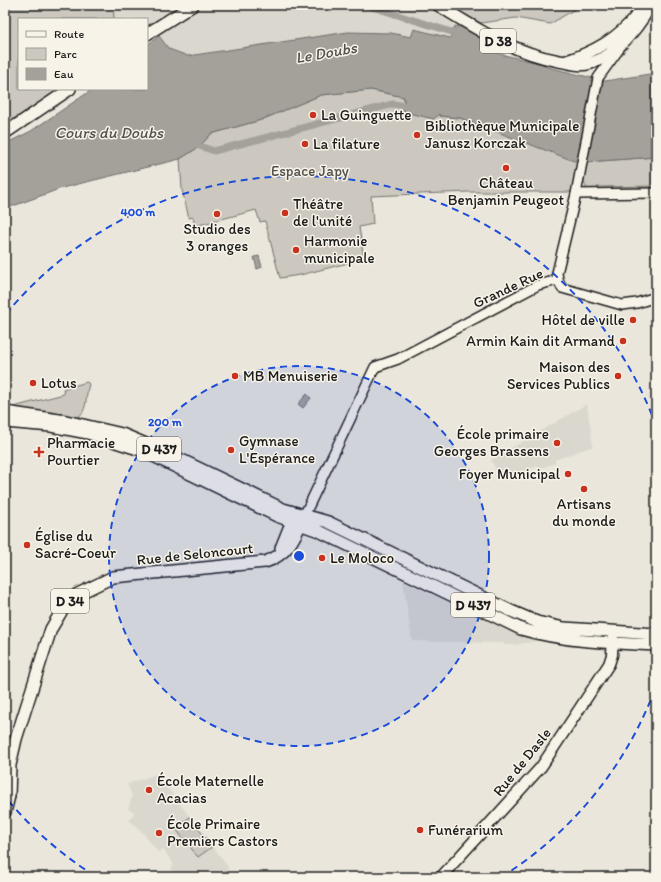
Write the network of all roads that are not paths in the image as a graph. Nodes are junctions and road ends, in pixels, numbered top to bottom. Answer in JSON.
{"nodes":[{"id":1,"x":193,"y":5,"type":"edge"},
{"id":2,"x":438,"y":5,"type":"edge"},
{"id":3,"x":651,"y":5,"type":"edge"},
{"id":4,"x":643,"y":8,"type":"edge"},
{"id":5,"x":148,"y":33,"type":"edge"},
{"id":6,"x":622,"y":43,"type":"junction"},
{"id":7,"x":563,"y":62,"type":"junction"},
{"id":8,"x":593,"y":63,"type":"junction"},
{"id":9,"x":598,"y":78,"type":"junction"},
{"id":10,"x":69,"y":90,"type":"edge"},
{"id":11,"x":36,"y":113,"type":"junction"},
{"id":12,"x":5,"y":128,"type":"edge"},
{"id":13,"x":5,"y":133,"type":"edge"},
{"id":14,"x":656,"y":193,"type":"edge"},
{"id":15,"x":576,"y":194,"type":"junction"},
{"id":16,"x":558,"y":280,"type":"junction"},
{"id":17,"x":656,"y":297,"type":"edge"},
{"id":18,"x":375,"y":367,"type":"joint"},
{"id":19,"x":5,"y":412,"type":"edge"},
{"id":20,"x":5,"y":422,"type":"edge"},
{"id":21,"x":283,"y":519,"type":"junction"},
{"id":22,"x":302,"y":521,"type":"junction"},
{"id":23,"x":287,"y":530,"type":"junction"},
{"id":24,"x":265,"y":562,"type":"junction"},
{"id":25,"x":612,"y":632,"type":"junction"},
{"id":26,"x":656,"y":634,"type":"edge"},
{"id":27,"x":613,"y":643,"type":"junction"},
{"id":28,"x":656,"y":645,"type":"edge"},
{"id":29,"x":5,"y":812,"type":"edge"},
{"id":30,"x":441,"y":877,"type":"edge"}],
"edges":[{"from":1,"to":5,"type":"main road"},
{"from":2,"to":7,"type":"main road","number":"D 38"},
{"from":3,"to":6,"type":"main road"},
{"from":4,"to":7,"type":"main road"},
{"from":4,"to":8,"type":"street"},
{"from":6,"to":8,"type":"main road"},
{"from":6,"to":9,"type":"street"},
{"from":7,"to":8,"type":"main road","number":"D 38"},
{"from":8,"to":9,"type":"street"},
{"from":9,"to":15,"type":"street"},
{"from":10,"to":11,"type":"main road"},
{"from":11,"to":12,"type":"main road"},
{"from":11,"to":13,"type":"main road"},
{"from":14,"to":15,"type":"street"},
{"from":15,"to":16,"type":"street"},
{"from":16,"to":17,"type":"street","name":"Grande Rue"},
{"from":16,"to":18,"type":"street","name":"Grande Rue","number":"D 34"},
{"from":18,"to":22,"type":"street","name":"Rue de Seloncourt","number":"D 34"},
{"from":19,"to":22,"type":"main road","number":"D 437"},
{"from":20,"to":21,"type":"main road","number":"D 437"},
{"from":21,"to":22,"type":"main road","number":"D 437"},
{"from":21,"to":23,"type":"main road"},
{"from":22,"to":23,"type":"main road"},
{"from":22,"to":24,"type":"main road","name":"Rue de Seloncourt","number":"D 34"},
{"from":22,"to":25,"type":"main road","number":"D 437"},
{"from":22,"to":27,"type":"main road","number":"D 437"},
{"from":23,"to":24,"type":"main road","name":"Rue de Seloncourt"},
{"from":24,"to":29,"type":"main road","name":"Rue de Seloncourt","number":"D 34"},
{"from":25,"to":26,"type":"main road","number":"D 437"},
{"from":25,"to":27,"type":"main road","name":"Rue de Dasle"},
{"from":27,"to":28,"type":"main road","number":"D 437"},
{"from":27,"to":30,"type":"main road","name":"Rue de Dasle"}]}
